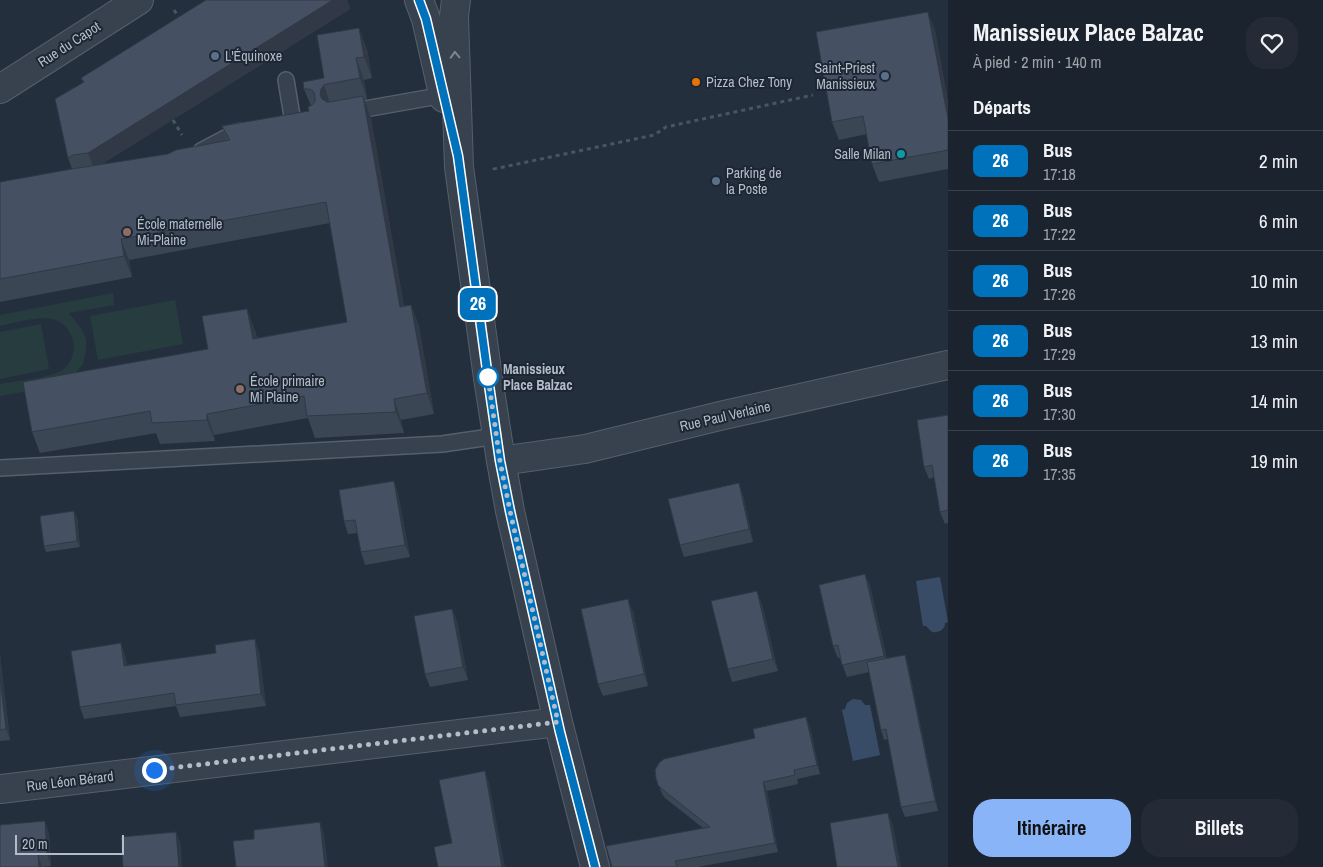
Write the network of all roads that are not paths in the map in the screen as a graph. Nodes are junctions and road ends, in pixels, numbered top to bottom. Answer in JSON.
{"nodes":[{"id":1,"x":139,"y":0,"type":"edge"},
{"id":2,"x":419,"y":0,"type":"edge"},
{"id":3,"x":456,"y":0,"type":"edge"},
{"id":4,"x":286,"y":80,"type":"dead end"},
{"id":5,"x":0,"y":89,"type":"edge"},
{"id":6,"x":444,"y":95,"type":"junction"},
{"id":7,"x":337,"y":114,"type":"edge"},
{"id":8,"x":275,"y":126,"type":"edge"},
{"id":9,"x":256,"y":129,"type":"edge"},
{"id":10,"x":458,"y":156,"type":"junction"},
{"id":11,"x":187,"y":159,"type":"edge"},
{"id":12,"x":948,"y":365,"type":"edge"},
{"id":13,"x":499,"y":449,"type":"junction"},
{"id":14,"x":0,"y":468,"type":"edge"},
{"id":15,"x":558,"y":722,"type":"junction"},
{"id":16,"x":0,"y":789,"type":"edge"},
{"id":17,"x":595,"y":867,"type":"edge"}],
"edges":[{"from":1,"to":5,"type":"street","name":"Rue du Capot"},
{"from":2,"to":6,"type":"street"},
{"from":10,"to":3,"type":"street","one_way":true},
{"from":4,"to":8,"type":"lane"},
{"from":6,"to":7,"type":"lane"},
{"from":6,"to":10,"type":"street"},
{"from":9,"to":11,"type":"lane"},
{"from":10,"to":13,"type":"street"},
{"from":12,"to":13,"type":"street","name":"Rue Paul Verlaine"},
{"from":13,"to":14,"type":"lane"},
{"from":13,"to":15,"type":"street"},
{"from":15,"to":16,"type":"street","name":"Rue Léon Bérard"},
{"from":15,"to":17,"type":"street"}]}
